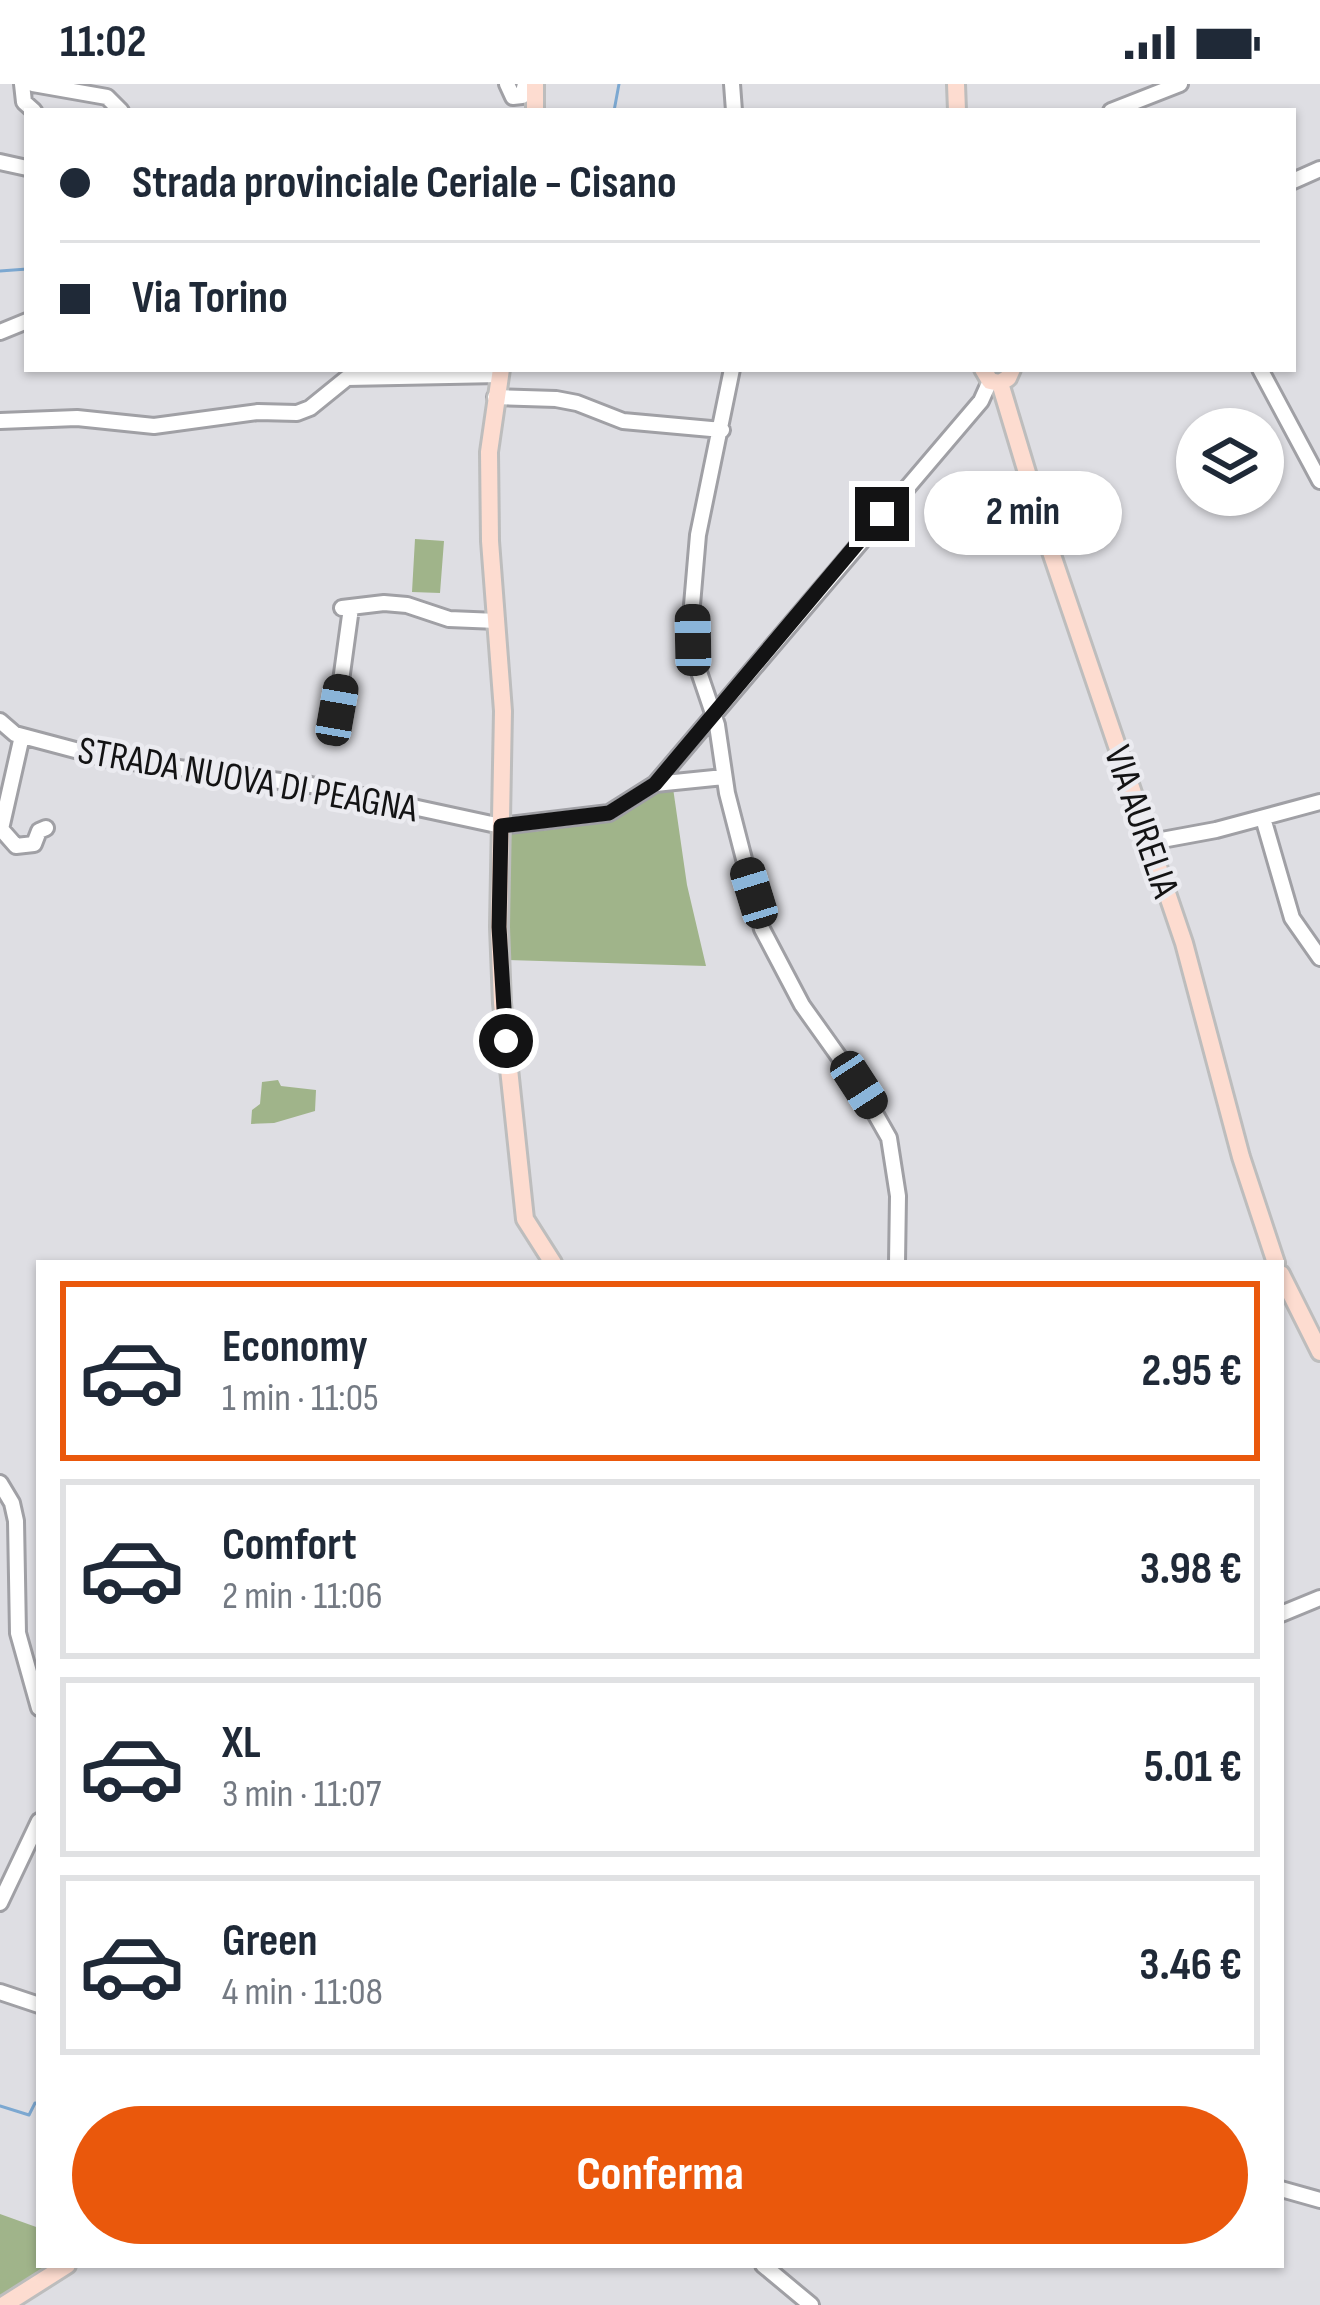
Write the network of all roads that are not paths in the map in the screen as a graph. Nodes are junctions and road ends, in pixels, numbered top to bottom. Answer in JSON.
{"nodes":[{"id":1,"x":33,"y":84,"type":"edge"},
{"id":2,"x":507,"y":84,"type":"edge"},
{"id":3,"x":525,"y":84,"type":"edge"},
{"id":4,"x":1180,"y":84,"type":"edge"},
{"id":5,"x":118,"y":108,"type":"edge"},
{"id":6,"x":1120,"y":108,"type":"edge"},
{"id":7,"x":492,"y":372,"type":"edge"},
{"id":8,"x":732,"y":372,"type":"edge"},
{"id":9,"x":1262,"y":372,"type":"edge"},
{"id":10,"x":996,"y":375,"type":"edge"},
{"id":11,"x":495,"y":397,"type":"junction"},
{"id":12,"x":0,"y":421,"type":"edge"},
{"id":13,"x":722,"y":430,"type":"junction"},
{"id":14,"x":1320,"y":481,"type":"edge"},
{"id":15,"x":497,"y":621,"type":"junction"},
{"id":16,"x":337,"y":710,"type":"dead end"},
{"id":17,"x":713,"y":713,"type":"junction"},
{"id":18,"x":0,"y":721,"type":"edge"},
{"id":19,"x":22,"y":736,"type":"junction"},
{"id":20,"x":724,"y":776,"type":"junction"},
{"id":21,"x":655,"y":784,"type":"junction"},
{"id":22,"x":1320,"y":802,"type":"edge"},
{"id":23,"x":1262,"y":818,"type":"junction"},
{"id":24,"x":501,"y":826,"type":"junction"},
{"id":25,"x":46,"y":828,"type":"dead end"},
{"id":26,"x":1151,"y":842,"type":"junction"},
{"id":27,"x":1320,"y":958,"type":"edge"},
{"id":28,"x":551,"y":1260,"type":"edge"},
{"id":29,"x":897,"y":1260,"type":"edge"},
{"id":30,"x":1275,"y":1260,"type":"edge"},
{"id":31,"x":1284,"y":1280,"type":"edge"},
{"id":32,"x":1320,"y":1350,"type":"edge"},
{"id":33,"x":0,"y":1483,"type":"edge"},
{"id":34,"x":1320,"y":1598,"type":"edge"},
{"id":35,"x":1284,"y":1614,"type":"edge"},
{"id":36,"x":36,"y":1696,"type":"edge"},
{"id":37,"x":36,"y":1828,"type":"edge"},
{"id":38,"x":0,"y":1903,"type":"edge"},
{"id":39,"x":0,"y":1992,"type":"edge"},
{"id":40,"x":36,"y":2004,"type":"edge"},
{"id":41,"x":1284,"y":2189,"type":"edge"},
{"id":42,"x":1320,"y":2200,"type":"edge"},
{"id":43,"x":63,"y":2268,"type":"edge"},
{"id":44,"x":767,"y":2268,"type":"edge"},
{"id":45,"x":4,"y":2305,"type":"edge"},
{"id":46,"x":811,"y":2305,"type":"edge"}],
"edges":[{"from":1,"to":5,"type":"street"},
{"from":2,"to":3,"type":"street"},
{"from":4,"to":6,"type":"street"},
{"from":7,"to":11,"type":"main road"},
{"from":7,"to":12,"type":"street"},
{"from":8,"to":13,"type":"street"},
{"from":9,"to":14,"type":"street"},
{"from":10,"to":17,"type":"street"},
{"from":10,"to":26,"type":"main road","name":"VIA AURELIA"},
{"from":11,"to":13,"type":"street"},
{"from":11,"to":15,"type":"main road"},
{"from":13,"to":17,"type":"street"},
{"from":15,"to":16,"type":"street"},
{"from":15,"to":24,"type":"main road"},
{"from":17,"to":20,"type":"street"},
{"from":17,"to":21,"type":"street"},
{"from":18,"to":19,"type":"street","name":"STRADA NUOVA DI PEAGNA"},
{"from":19,"to":24,"type":"street","name":"STRADA NUOVA DI PEAGNA"},
{"from":19,"to":25,"type":"street"},
{"from":20,"to":21,"type":"street"},
{"from":20,"to":29,"type":"street"},
{"from":21,"to":24,"type":"street","name":"STRADA NUOVA DI PEAGNA"},
{"from":22,"to":23,"type":"street"},
{"from":23,"to":26,"type":"street"},
{"from":23,"to":27,"type":"street"},
{"from":24,"to":28,"type":"main road"},
{"from":26,"to":30,"type":"main road","name":"VIA AURELIA"},
{"from":31,"to":32,"type":"main road"},
{"from":33,"to":36,"type":"street"},
{"from":34,"to":35,"type":"street"},
{"from":37,"to":38,"type":"street"},
{"from":39,"to":40,"type":"street"},
{"from":41,"to":42,"type":"street"},
{"from":43,"to":45,"type":"main road"},
{"from":44,"to":46,"type":"street"}]}
